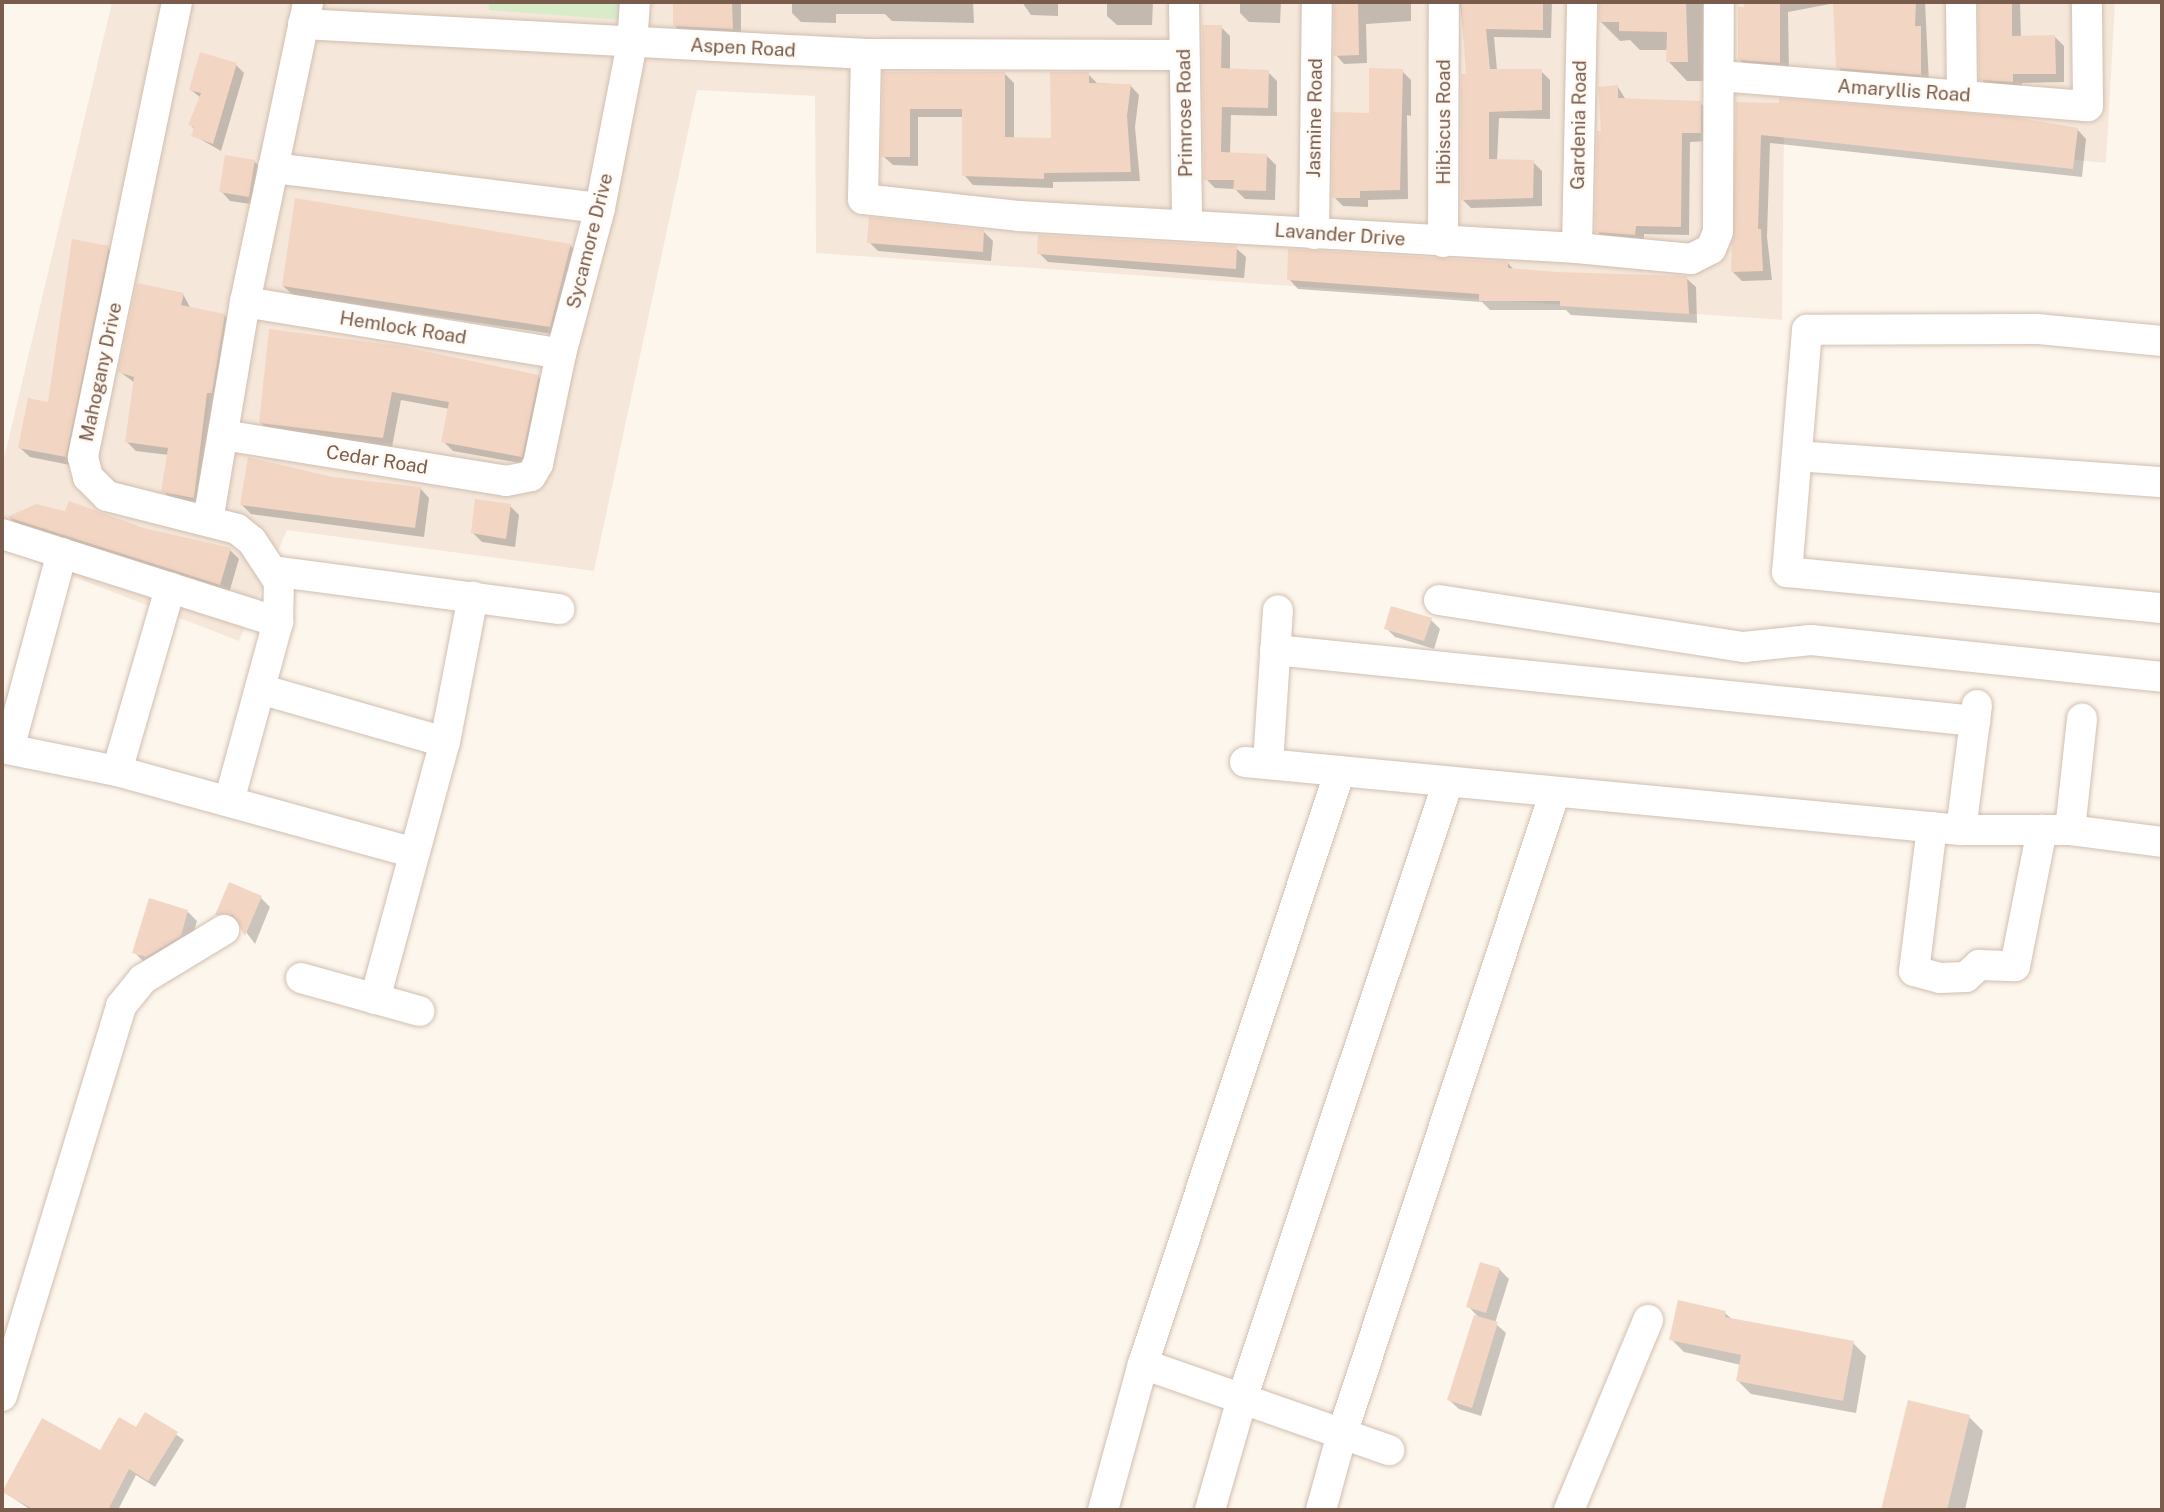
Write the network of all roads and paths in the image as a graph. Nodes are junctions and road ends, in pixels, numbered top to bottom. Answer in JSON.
{"nodes":[{"id":1,"x":177,"y":2,"type":"edge"},
{"id":2,"x":635,"y":2,"type":"edge"},
{"id":3,"x":1184,"y":2,"type":"edge"},
{"id":4,"x":1317,"y":2,"type":"edge"},
{"id":5,"x":1444,"y":2,"type":"edge"},
{"id":6,"x":1582,"y":2,"type":"edge"},
{"id":7,"x":1719,"y":2,"type":"edge"},
{"id":8,"x":1961,"y":2,"type":"edge"},
{"id":9,"x":2087,"y":2,"type":"edge"},
{"id":10,"x":306,"y":13,"type":"edge"},
{"id":11,"x":632,"y":43,"type":"junction"},
{"id":12,"x":866,"y":54,"type":"junction"},
{"id":13,"x":1183,"y":55,"type":"junction"},
{"id":14,"x":1720,"y":76,"type":"junction"},
{"id":15,"x":1962,"y":95,"type":"junction"},
{"id":16,"x":272,"y":168,"type":"junction"},
{"id":17,"x":600,"y":208,"type":"junction"},
{"id":18,"x":1187,"y":225,"type":"junction"},
{"id":19,"x":1314,"y":234,"type":"junction"},
{"id":20,"x":1443,"y":242,"type":"junction"},
{"id":21,"x":1577,"y":248,"type":"junction"},
{"id":22,"x":245,"y":302,"type":"junction"},
{"id":23,"x":2162,"y":341,"type":"edge"},
{"id":24,"x":561,"y":354,"type":"junction"},
{"id":25,"x":223,"y":435,"type":"junction"},
{"id":26,"x":1797,"y":456,"type":"junction"},
{"id":27,"x":531,"y":476,"type":"joint"},
{"id":28,"x":2162,"y":482,"type":"edge"},
{"id":29,"x":210,"y":509,"type":"dead end"},
{"id":30,"x":2,"y":534,"type":"edge"},
{"id":31,"x":62,"y":553,"type":"junction"},
{"id":32,"x":273,"y":571,"type":"junction"},
{"id":33,"x":170,"y":588,"type":"junction"},
{"id":34,"x":473,"y":597,"type":"junction"},
{"id":35,"x":1439,"y":600,"type":"dead end"},
{"id":36,"x":2162,"y":607,"type":"edge"},
{"id":37,"x":559,"y":609,"type":"dead end"},
{"id":38,"x":1278,"y":610,"type":"dead end"},
{"id":39,"x":278,"y":622,"type":"junction"},
{"id":40,"x":1275,"y":650,"type":"junction"},
{"id":41,"x":2162,"y":677,"type":"edge"},
{"id":42,"x":260,"y":689,"type":"junction"},
{"id":43,"x":2082,"y":719,"type":"dead end"},
{"id":44,"x":445,"y":741,"type":"junction"},
{"id":45,"x":5,"y":749,"type":"edge"},
{"id":46,"x":117,"y":771,"type":"junction"},
{"id":47,"x":1340,"y":771,"type":"junction"},
{"id":48,"x":1448,"y":782,"type":"junction"},
{"id":49,"x":1555,"y":792,"type":"junction"},
{"id":50,"x":229,"y":801,"type":"junction"},
{"id":51,"x":1931,"y":827,"type":"junction"},
{"id":52,"x":1961,"y":830,"type":"junction"},
{"id":53,"x":2056,"y":830,"type":"junction"},
{"id":54,"x":2162,"y":842,"type":"edge"},
{"id":55,"x":414,"y":853,"type":"junction"},
{"id":56,"x":224,"y":930,"type":"dead end"},
{"id":57,"x":301,"y":978,"type":"dead end"},
{"id":58,"x":375,"y":999,"type":"junction"},
{"id":59,"x":419,"y":1011,"type":"dead end"},
{"id":60,"x":1648,"y":1320,"type":"dead end"},
{"id":61,"x":1143,"y":1364,"type":"junction"},
{"id":62,"x":2,"y":1396,"type":"edge"},
{"id":63,"x":1242,"y":1399,"type":"junction"},
{"id":64,"x":1342,"y":1434,"type":"junction"},
{"id":65,"x":1389,"y":1450,"type":"dead end"},
{"id":66,"x":1103,"y":1510,"type":"edge"},
{"id":67,"x":1210,"y":1510,"type":"edge"},
{"id":68,"x":1321,"y":1510,"type":"edge"},
{"id":69,"x":1569,"y":1510,"type":"edge"}],
"edges":[{"from":1,"to":32,"type":"street","name":"Mahogany Drive"},
{"from":2,"to":11,"type":"street","name":"Sycamore Drive"},
{"from":3,"to":13,"type":"street","name":"Primrose Road"},
{"from":4,"to":19,"type":"street","name":"Jasmine Road"},
{"from":5,"to":20,"type":"street","name":"Hibiscus Road"},
{"from":6,"to":21,"type":"street","name":"Gardenia Road"},
{"from":7,"to":14,"type":"street","name":"Lavander Drive"},
{"from":8,"to":15,"type":"street"},
{"from":9,"to":15,"type":"street","name":"Amaryllis Road"},
{"from":10,"to":11,"type":"street","name":"Aspen Road"},
{"from":10,"to":16,"type":"street"},
{"from":11,"to":12,"type":"street","name":"Aspen Road"},
{"from":11,"to":17,"type":"street","name":"Sycamore Drive"},
{"from":12,"to":13,"type":"street","name":"Aspen Road"},
{"from":12,"to":18,"type":"street","name":"Lavander Drive"},
{"from":13,"to":18,"type":"street","name":"Primrose Road"},
{"from":14,"to":15,"type":"street","name":"Amaryllis Road"},
{"from":14,"to":21,"type":"street","name":"Lavander Drive"},
{"from":16,"to":17,"type":"street"},
{"from":16,"to":22,"type":"street"},
{"from":17,"to":24,"type":"street","name":"Sycamore Drive"},
{"from":18,"to":19,"type":"street","name":"Lavander Drive"},
{"from":19,"to":20,"type":"street","name":"Lavander Drive"},
{"from":20,"to":21,"type":"street","name":"Lavander Drive"},
{"from":22,"to":24,"type":"street","name":"Hemlock Road"},
{"from":22,"to":25,"type":"street"},
{"from":23,"to":26,"type":"street"},
{"from":24,"to":27,"type":"street","name":"Sycamore Drive"},
{"from":25,"to":27,"type":"street","name":"Cedar Road"},
{"from":25,"to":29,"type":"street"},
{"from":26,"to":28,"type":"street"},
{"from":26,"to":36,"type":"street"},
{"from":30,"to":31,"type":"street"},
{"from":31,"to":33,"type":"street"},
{"from":31,"to":45,"type":"street"},
{"from":32,"to":34,"type":"street"},
{"from":32,"to":39,"type":"street","name":"Mahogany Drive"},
{"from":33,"to":39,"type":"street"},
{"from":33,"to":46,"type":"street"},
{"from":34,"to":37,"type":"street"},
{"from":34,"to":44,"type":"street"},
{"from":35,"to":41,"type":"street"},
{"from":38,"to":40,"type":"street"},
{"from":39,"to":42,"type":"street","name":"Mahogany Drive"},
{"from":40,"to":47,"type":"street"},
{"from":40,"to":52,"type":"street"},
{"from":42,"to":44,"type":"street"},
{"from":42,"to":50,"type":"street","name":"Mahogany Drive"},
{"from":43,"to":53,"type":"street"},
{"from":44,"to":55,"type":"street"},
{"from":45,"to":46,"type":"street"},
{"from":46,"to":50,"type":"street"},
{"from":47,"to":48,"type":"street"},
{"from":47,"to":61,"type":"street"},
{"from":48,"to":49,"type":"street"},
{"from":48,"to":63,"type":"street"},
{"from":49,"to":51,"type":"street"},
{"from":49,"to":64,"type":"street"},
{"from":50,"to":55,"type":"street"},
{"from":51,"to":52,"type":"street"},
{"from":51,"to":53,"type":"street"},
{"from":52,"to":53,"type":"street"},
{"from":53,"to":54,"type":"street"},
{"from":55,"to":58,"type":"street"},
{"from":56,"to":62,"type":"street"},
{"from":57,"to":58,"type":"street"},
{"from":58,"to":59,"type":"street"},
{"from":60,"to":69,"type":"street"},
{"from":61,"to":63,"type":"street"},
{"from":61,"to":66,"type":"street"},
{"from":63,"to":64,"type":"street"},
{"from":63,"to":67,"type":"street"},
{"from":64,"to":65,"type":"street"},
{"from":64,"to":68,"type":"street"}]}
